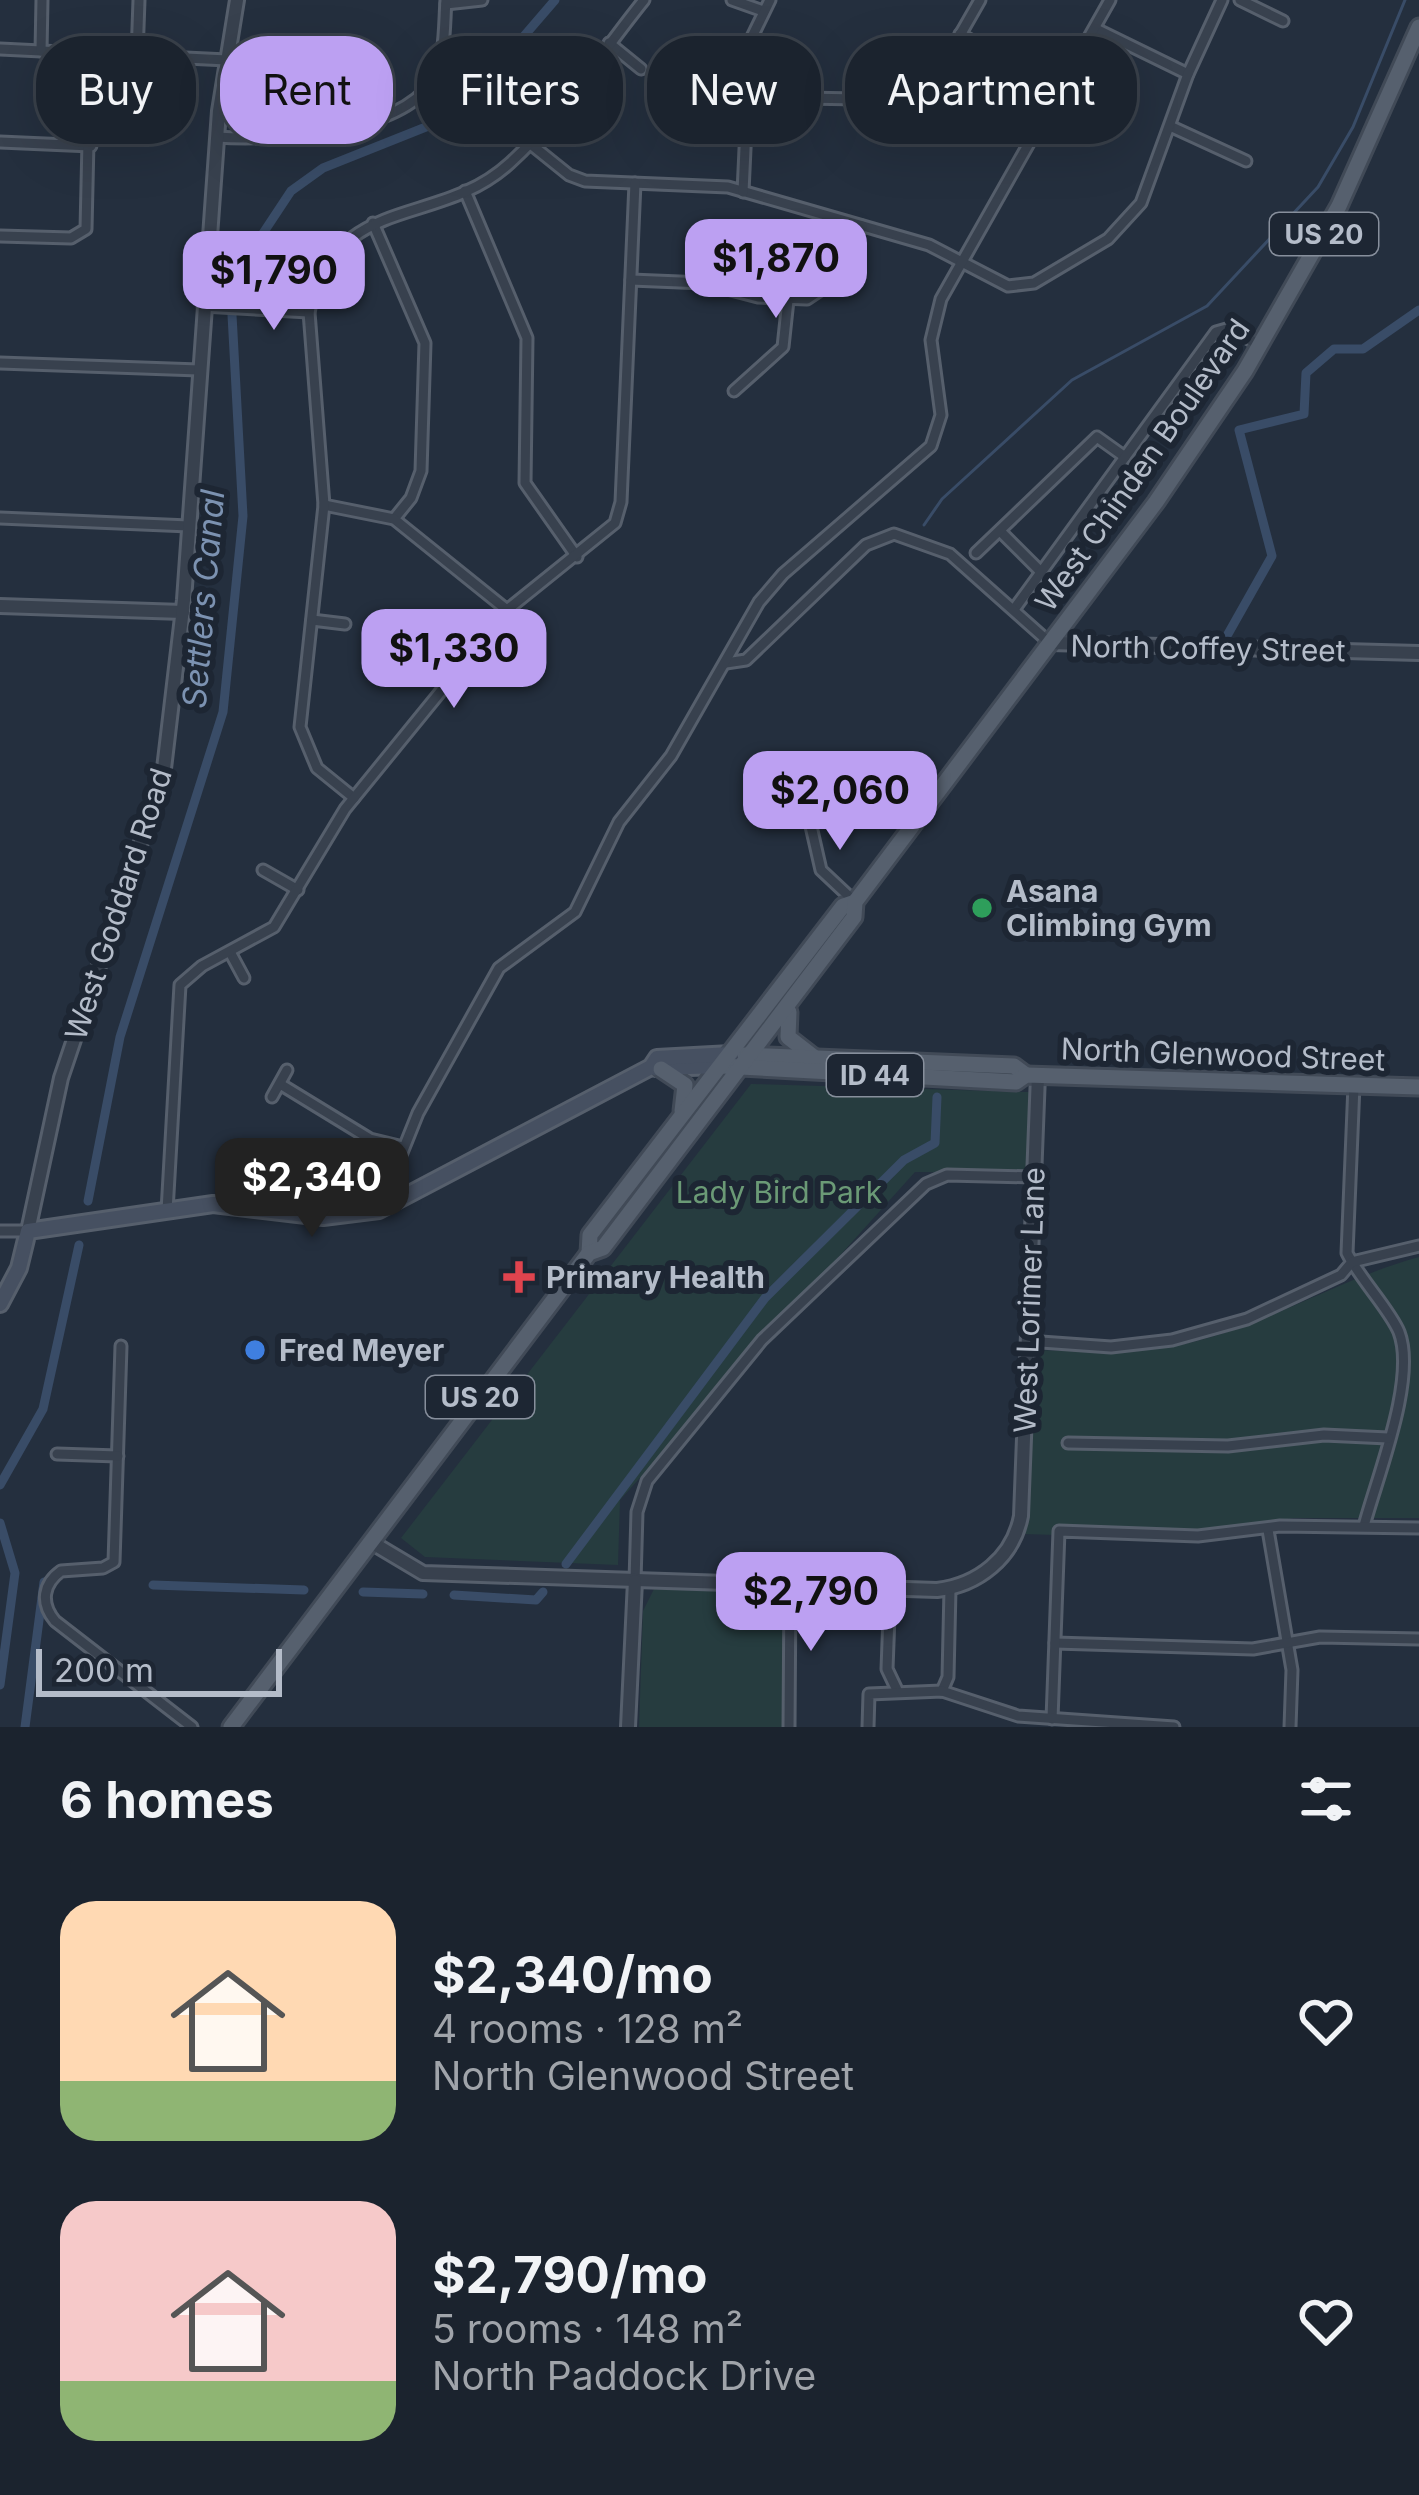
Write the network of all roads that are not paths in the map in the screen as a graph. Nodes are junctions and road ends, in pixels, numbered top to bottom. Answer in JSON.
{"nodes":[{"id":1,"x":42,"y":0,"type":"edge"},
{"id":2,"x":139,"y":0,"type":"edge"},
{"id":3,"x":237,"y":0,"type":"edge"},
{"id":4,"x":482,"y":0,"type":"edge"},
{"id":5,"x":644,"y":0,"type":"edge"},
{"id":6,"x":732,"y":0,"type":"edge"},
{"id":7,"x":770,"y":0,"type":"edge"},
{"id":8,"x":980,"y":0,"type":"edge"},
{"id":9,"x":1110,"y":0,"type":"edge"},
{"id":10,"x":1222,"y":0,"type":"edge"},
{"id":11,"x":1240,"y":0,"type":"edge"},
{"id":12,"x":446,"y":2,"type":"edge"},
{"id":13,"x":764,"y":11,"type":"junction"},
{"id":14,"x":1283,"y":20,"type":"dead end"},
{"id":15,"x":1419,"y":27,"type":"edge"},
{"id":16,"x":1096,"y":29,"type":"junction"},
{"id":17,"x":961,"y":34,"type":"junction"},
{"id":18,"x":41,"y":36,"type":"edge"},
{"id":19,"x":138,"y":36,"type":"edge"},
{"id":20,"x":231,"y":36,"type":"edge"},
{"id":21,"x":615,"y":36,"type":"edge"},
{"id":22,"x":752,"y":36,"type":"edge"},
{"id":23,"x":965,"y":36,"type":"edge"},
{"id":24,"x":1092,"y":36,"type":"edge"},
{"id":25,"x":0,"y":49,"type":"edge"},
{"id":26,"x":36,"y":51,"type":"edge"},
{"id":27,"x":623,"y":54,"type":"edge"},
{"id":28,"x":641,"y":69,"type":"dead end"},
{"id":29,"x":1188,"y":74,"type":"junction"},
{"id":30,"x":821,"y":98,"type":"edge"},
{"id":31,"x":220,"y":114,"type":"edge"},
{"id":32,"x":1172,"y":127,"type":"junction"},
{"id":33,"x":217,"y":137,"type":"junction"},
{"id":34,"x":0,"y":142,"type":"edge"},
{"id":35,"x":526,"y":144,"type":"edge"},
{"id":36,"x":530,"y":144,"type":"edge"},
{"id":37,"x":746,"y":144,"type":"edge"},
{"id":38,"x":1031,"y":144,"type":"edge"},
{"id":39,"x":91,"y":146,"type":"joint"},
{"id":40,"x":1246,"y":161,"type":"dead end"},
{"id":41,"x":635,"y":183,"type":"junction"},
{"id":42,"x":465,"y":191,"type":"junction"},
{"id":43,"x":743,"y":192,"type":"junction"},
{"id":44,"x":373,"y":223,"type":"junction"},
{"id":45,"x":862,"y":226,"type":"junction"},
{"id":46,"x":0,"y":236,"type":"edge"},
{"id":47,"x":962,"y":264,"type":"junction"},
{"id":48,"x":631,"y":280,"type":"junction"},
{"id":49,"x":788,"y":300,"type":"junction"},
{"id":50,"x":203,"y":306,"type":"junction"},
{"id":51,"x":309,"y":312,"type":"junction"},
{"id":52,"x":1261,"y":346,"type":"junction"},
{"id":53,"x":0,"y":363,"type":"edge"},
{"id":54,"x":199,"y":370,"type":"junction"},
{"id":55,"x":734,"y":391,"type":"dead end"},
{"id":56,"x":1125,"y":457,"type":"junction"},
{"id":57,"x":324,"y":506,"type":"junction"},
{"id":58,"x":0,"y":518,"type":"edge"},
{"id":59,"x":394,"y":519,"type":"junction"},
{"id":60,"x":189,"y":526,"type":"junction"},
{"id":61,"x":1000,"y":531,"type":"junction"},
{"id":62,"x":976,"y":554,"type":"dead end"},
{"id":63,"x":577,"y":557,"type":"junction"},
{"id":64,"x":1041,"y":572,"type":"junction"},
{"id":65,"x":0,"y":606,"type":"edge"},
{"id":66,"x":1015,"y":608,"type":"junction"},
{"id":67,"x":507,"y":610,"type":"junction"},
{"id":68,"x":183,"y":612,"type":"junction"},
{"id":69,"x":312,"y":620,"type":"junction"},
{"id":70,"x":345,"y":624,"type":"dead end"},
{"id":71,"x":1050,"y":644,"type":"junction"},
{"id":72,"x":1419,"y":653,"type":"edge"},
{"id":73,"x":726,"y":664,"type":"junction"},
{"id":74,"x":354,"y":798,"type":"junction"},
{"id":75,"x":808,"y":813,"type":"dead end"},
{"id":76,"x":262,"y":870,"type":"dead end"},
{"id":77,"x":298,"y":890,"type":"junction"},
{"id":78,"x":855,"y":902,"type":"junction"},
{"id":79,"x":230,"y":952,"type":"junction"},
{"id":80,"x":244,"y":979,"type":"dead end"},
{"id":81,"x":791,"y":1006,"type":"junction"},
{"id":82,"x":726,"y":1060,"type":"junction"},
{"id":83,"x":817,"y":1060,"type":"junction"},
{"id":84,"x":747,"y":1062,"type":"junction"},
{"id":85,"x":656,"y":1068,"type":"junction"},
{"id":86,"x":287,"y":1070,"type":"dead end"},
{"id":87,"x":1032,"y":1075,"type":"junction"},
{"id":88,"x":280,"y":1084,"type":"junction"},
{"id":89,"x":1354,"y":1085,"type":"junction"},
{"id":90,"x":1419,"y":1087,"type":"edge"},
{"id":91,"x":272,"y":1097,"type":"dead end"},
{"id":92,"x":679,"y":1123,"type":"junction"},
{"id":93,"x":403,"y":1147,"type":"junction"},
{"id":94,"x":1034,"y":1177,"type":"junction"},
{"id":95,"x":167,"y":1210,"type":"junction"},
{"id":96,"x":379,"y":1210,"type":"junction"},
{"id":97,"x":0,"y":1231,"type":"edge"},
{"id":98,"x":28,"y":1232,"type":"junction"},
{"id":99,"x":1419,"y":1246,"type":"edge"},
{"id":100,"x":589,"y":1253,"type":"junction"},
{"id":101,"x":1352,"y":1262,"type":"junction"},
{"id":102,"x":0,"y":1304,"type":"edge"},
{"id":103,"x":1028,"y":1341,"type":"junction"},
{"id":104,"x":121,"y":1346,"type":"dead end"},
{"id":105,"x":1388,"y":1438,"type":"junction"},
{"id":106,"x":1068,"y":1443,"type":"dead end"},
{"id":107,"x":57,"y":1454,"type":"dead end"},
{"id":108,"x":118,"y":1456,"type":"junction"},
{"id":109,"x":1364,"y":1526,"type":"junction"},
{"id":110,"x":1419,"y":1528,"type":"edge"},
{"id":111,"x":1268,"y":1530,"type":"junction"},
{"id":112,"x":371,"y":1542,"type":"junction"},
{"id":113,"x":635,"y":1581,"type":"junction"},
{"id":114,"x":790,"y":1586,"type":"junction"},
{"id":115,"x":950,"y":1588,"type":"junction"},
{"id":116,"x":890,"y":1589,"type":"junction"},
{"id":117,"x":1419,"y":1639,"type":"edge"},
{"id":118,"x":1288,"y":1642,"type":"junction"},
{"id":119,"x":1055,"y":1643,"type":"junction"},
{"id":120,"x":897,"y":1690,"type":"junction"},
{"id":121,"x":942,"y":1691,"type":"junction"},
{"id":122,"x":1052,"y":1719,"type":"junction"},
{"id":123,"x":192,"y":1727,"type":"edge"},
{"id":124,"x":231,"y":1727,"type":"edge"},
{"id":125,"x":628,"y":1727,"type":"edge"},
{"id":126,"x":789,"y":1727,"type":"edge"},
{"id":127,"x":868,"y":1727,"type":"edge"},
{"id":128,"x":1174,"y":1727,"type":"edge"},
{"id":129,"x":1290,"y":1727,"type":"edge"}],
"edges":[{"from":1,"to":18,"type":"street"},
{"from":2,"to":19,"type":"street"},
{"from":3,"to":20,"type":"street","name":"West Goddard Road"},
{"from":4,"to":12,"type":"street"},
{"from":5,"to":21,"type":"street"},
{"from":6,"to":13,"type":"street"},
{"from":7,"to":13,"type":"street"},
{"from":8,"to":17,"type":"street"},
{"from":9,"to":16,"type":"street"},
{"from":10,"to":29,"type":"street"},
{"from":11,"to":14,"type":"street"},
{"from":12,"to":33,"type":"street"},
{"from":13,"to":22,"type":"street"},
{"from":15,"to":52,"type":"main road","name":"West Chinden Boulevard","number":"US 20"},
{"from":16,"to":24,"type":"street"},
{"from":16,"to":29,"type":"street"},
{"from":17,"to":23,"type":"street"},
{"from":17,"to":30,"type":"street"},
{"from":25,"to":26,"type":"street"},
{"from":27,"to":28,"type":"street"},
{"from":29,"to":32,"type":"street"},
{"from":31,"to":33,"type":"street","name":"West Goddard Road"},
{"from":32,"to":40,"type":"street"},
{"from":32,"to":47,"type":"street"},
{"from":33,"to":50,"type":"street","name":"West Goddard Road"},
{"from":34,"to":39,"type":"street"},
{"from":35,"to":42,"type":"street"},
{"from":36,"to":41,"type":"street"},
{"from":37,"to":43,"type":"street"},
{"from":38,"to":47,"type":"street"},
{"from":39,"to":46,"type":"street"},
{"from":41,"to":43,"type":"street"},
{"from":41,"to":48,"type":"street"},
{"from":42,"to":44,"type":"street"},
{"from":42,"to":63,"type":"street"},
{"from":43,"to":45,"type":"street"},
{"from":44,"to":51,"type":"street"},
{"from":44,"to":59,"type":"street"},
{"from":45,"to":47,"type":"street"},
{"from":45,"to":49,"type":"street"},
{"from":47,"to":73,"type":"street"},
{"from":48,"to":49,"type":"street"},
{"from":48,"to":63,"type":"street"},
{"from":49,"to":55,"type":"street"},
{"from":50,"to":51,"type":"street"},
{"from":50,"to":54,"type":"street","name":"West Goddard Road"},
{"from":51,"to":57,"type":"street"},
{"from":52,"to":56,"type":"street"},
{"from":52,"to":71,"type":"main road","name":"West Chinden Boulevard","number":"US 20"},
{"from":53,"to":54,"type":"street"},
{"from":54,"to":60,"type":"street","name":"West Goddard Road"},
{"from":56,"to":61,"type":"street"},
{"from":56,"to":64,"type":"street"},
{"from":57,"to":59,"type":"street"},
{"from":57,"to":69,"type":"street"},
{"from":58,"to":60,"type":"street"},
{"from":59,"to":67,"type":"street"},
{"from":60,"to":68,"type":"street","name":"West Goddard Road"},
{"from":61,"to":62,"type":"street"},
{"from":61,"to":64,"type":"street"},
{"from":63,"to":67,"type":"street"},
{"from":64,"to":66,"type":"street"},
{"from":65,"to":68,"type":"street"},
{"from":66,"to":71,"type":"street","name":"North Coffey Street"},
{"from":66,"to":73,"type":"street","name":"North Coffey Street"},
{"from":67,"to":74,"type":"street"},
{"from":68,"to":98,"type":"street","name":"West Goddard Road"},
{"from":69,"to":70,"type":"street"},
{"from":69,"to":74,"type":"street"},
{"from":71,"to":72,"type":"street","name":"North Coffey Street"},
{"from":71,"to":78,"type":"main road","name":"West Chinden Boulevard","number":"US 20"},
{"from":73,"to":93,"type":"street"},
{"from":74,"to":77,"type":"street"},
{"from":75,"to":78,"type":"street"},
{"from":76,"to":77,"type":"street"},
{"from":77,"to":79,"type":"street"},
{"from":78,"to":81,"type":"main road","name":"West Chinden Boulevard","number":"US 20"},
{"from":78,"to":82,"type":"main road","name":"West Chinden Boulevard","number":"US 20"},
{"from":79,"to":80,"type":"street"},
{"from":79,"to":95,"type":"street"},
{"from":81,"to":83,"type":"main road"},
{"from":81,"to":84,"type":"main road","name":"West Chinden Boulevard","number":"US 20"},
{"from":82,"to":84,"type":"main road","name":"North Glenwood Street","number":"ID 44"},
{"from":82,"to":85,"type":"main road","name":"North Glenwood Street"},
{"from":82,"to":92,"type":"main road","name":"West Chinden Boulevard","number":"US 20"},
{"from":83,"to":84,"type":"main road","name":"North Glenwood Street","number":"ID 44"},
{"from":83,"to":87,"type":"main road","name":"North Glenwood Street","number":"ID 44"},
{"from":84,"to":87,"type":"main road","name":"North Glenwood Street","number":"ID 44"},
{"from":84,"to":100,"type":"main road","name":"West Chinden Boulevard","number":"US 20"},
{"from":85,"to":92,"type":"main road"},
{"from":85,"to":96,"type":"main road","name":"North Glenwood Street"},
{"from":86,"to":88,"type":"street"},
{"from":87,"to":89,"type":"main road","name":"North Glenwood Street","number":"ID 44"},
{"from":87,"to":94,"type":"street","name":"West Lorimer Lane"},
{"from":88,"to":91,"type":"street"},
{"from":88,"to":93,"type":"street"},
{"from":89,"to":90,"type":"main road","name":"North Glenwood Street","number":"ID 44"},
{"from":89,"to":101,"type":"street"},
{"from":92,"to":100,"type":"main road","name":"West Chinden Boulevard","number":"US 20"},
{"from":93,"to":96,"type":"street"},
{"from":94,"to":103,"type":"street","name":"West Lorimer Lane"},
{"from":94,"to":113,"type":"street"},
{"from":95,"to":96,"type":"main road","name":"North Glenwood Street"},
{"from":95,"to":98,"type":"main road","name":"North Glenwood Street"},
{"from":97,"to":98,"type":"street","name":"North Glenwood Street"},
{"from":98,"to":102,"type":"main road"},
{"from":99,"to":101,"type":"street"},
{"from":100,"to":112,"type":"main road","name":"West Chinden Boulevard","number":"US 20"},
{"from":101,"to":103,"type":"street"},
{"from":101,"to":105,"type":"street"},
{"from":103,"to":115,"type":"street","name":"West Lorimer Lane"},
{"from":104,"to":108,"type":"street"},
{"from":105,"to":106,"type":"street"},
{"from":105,"to":109,"type":"street"},
{"from":107,"to":108,"type":"street"},
{"from":108,"to":123,"type":"street"},
{"from":109,"to":110,"type":"street"},
{"from":109,"to":111,"type":"street"},
{"from":111,"to":118,"type":"street"},
{"from":111,"to":119,"type":"street"},
{"from":112,"to":113,"type":"street"},
{"from":112,"to":124,"type":"main road","name":"West Chinden Boulevard","number":"US 20"},
{"from":113,"to":114,"type":"street"},
{"from":113,"to":125,"type":"street"},
{"from":114,"to":116,"type":"street"},
{"from":114,"to":126,"type":"street"},
{"from":115,"to":116,"type":"street"},
{"from":115,"to":121,"type":"street"},
{"from":116,"to":120,"type":"street"},
{"from":117,"to":118,"type":"street"},
{"from":118,"to":119,"type":"street"},
{"from":118,"to":129,"type":"street"},
{"from":119,"to":122,"type":"street"},
{"from":120,"to":121,"type":"street"},
{"from":120,"to":127,"type":"street"},
{"from":121,"to":122,"type":"street"},
{"from":122,"to":128,"type":"street"}]}
